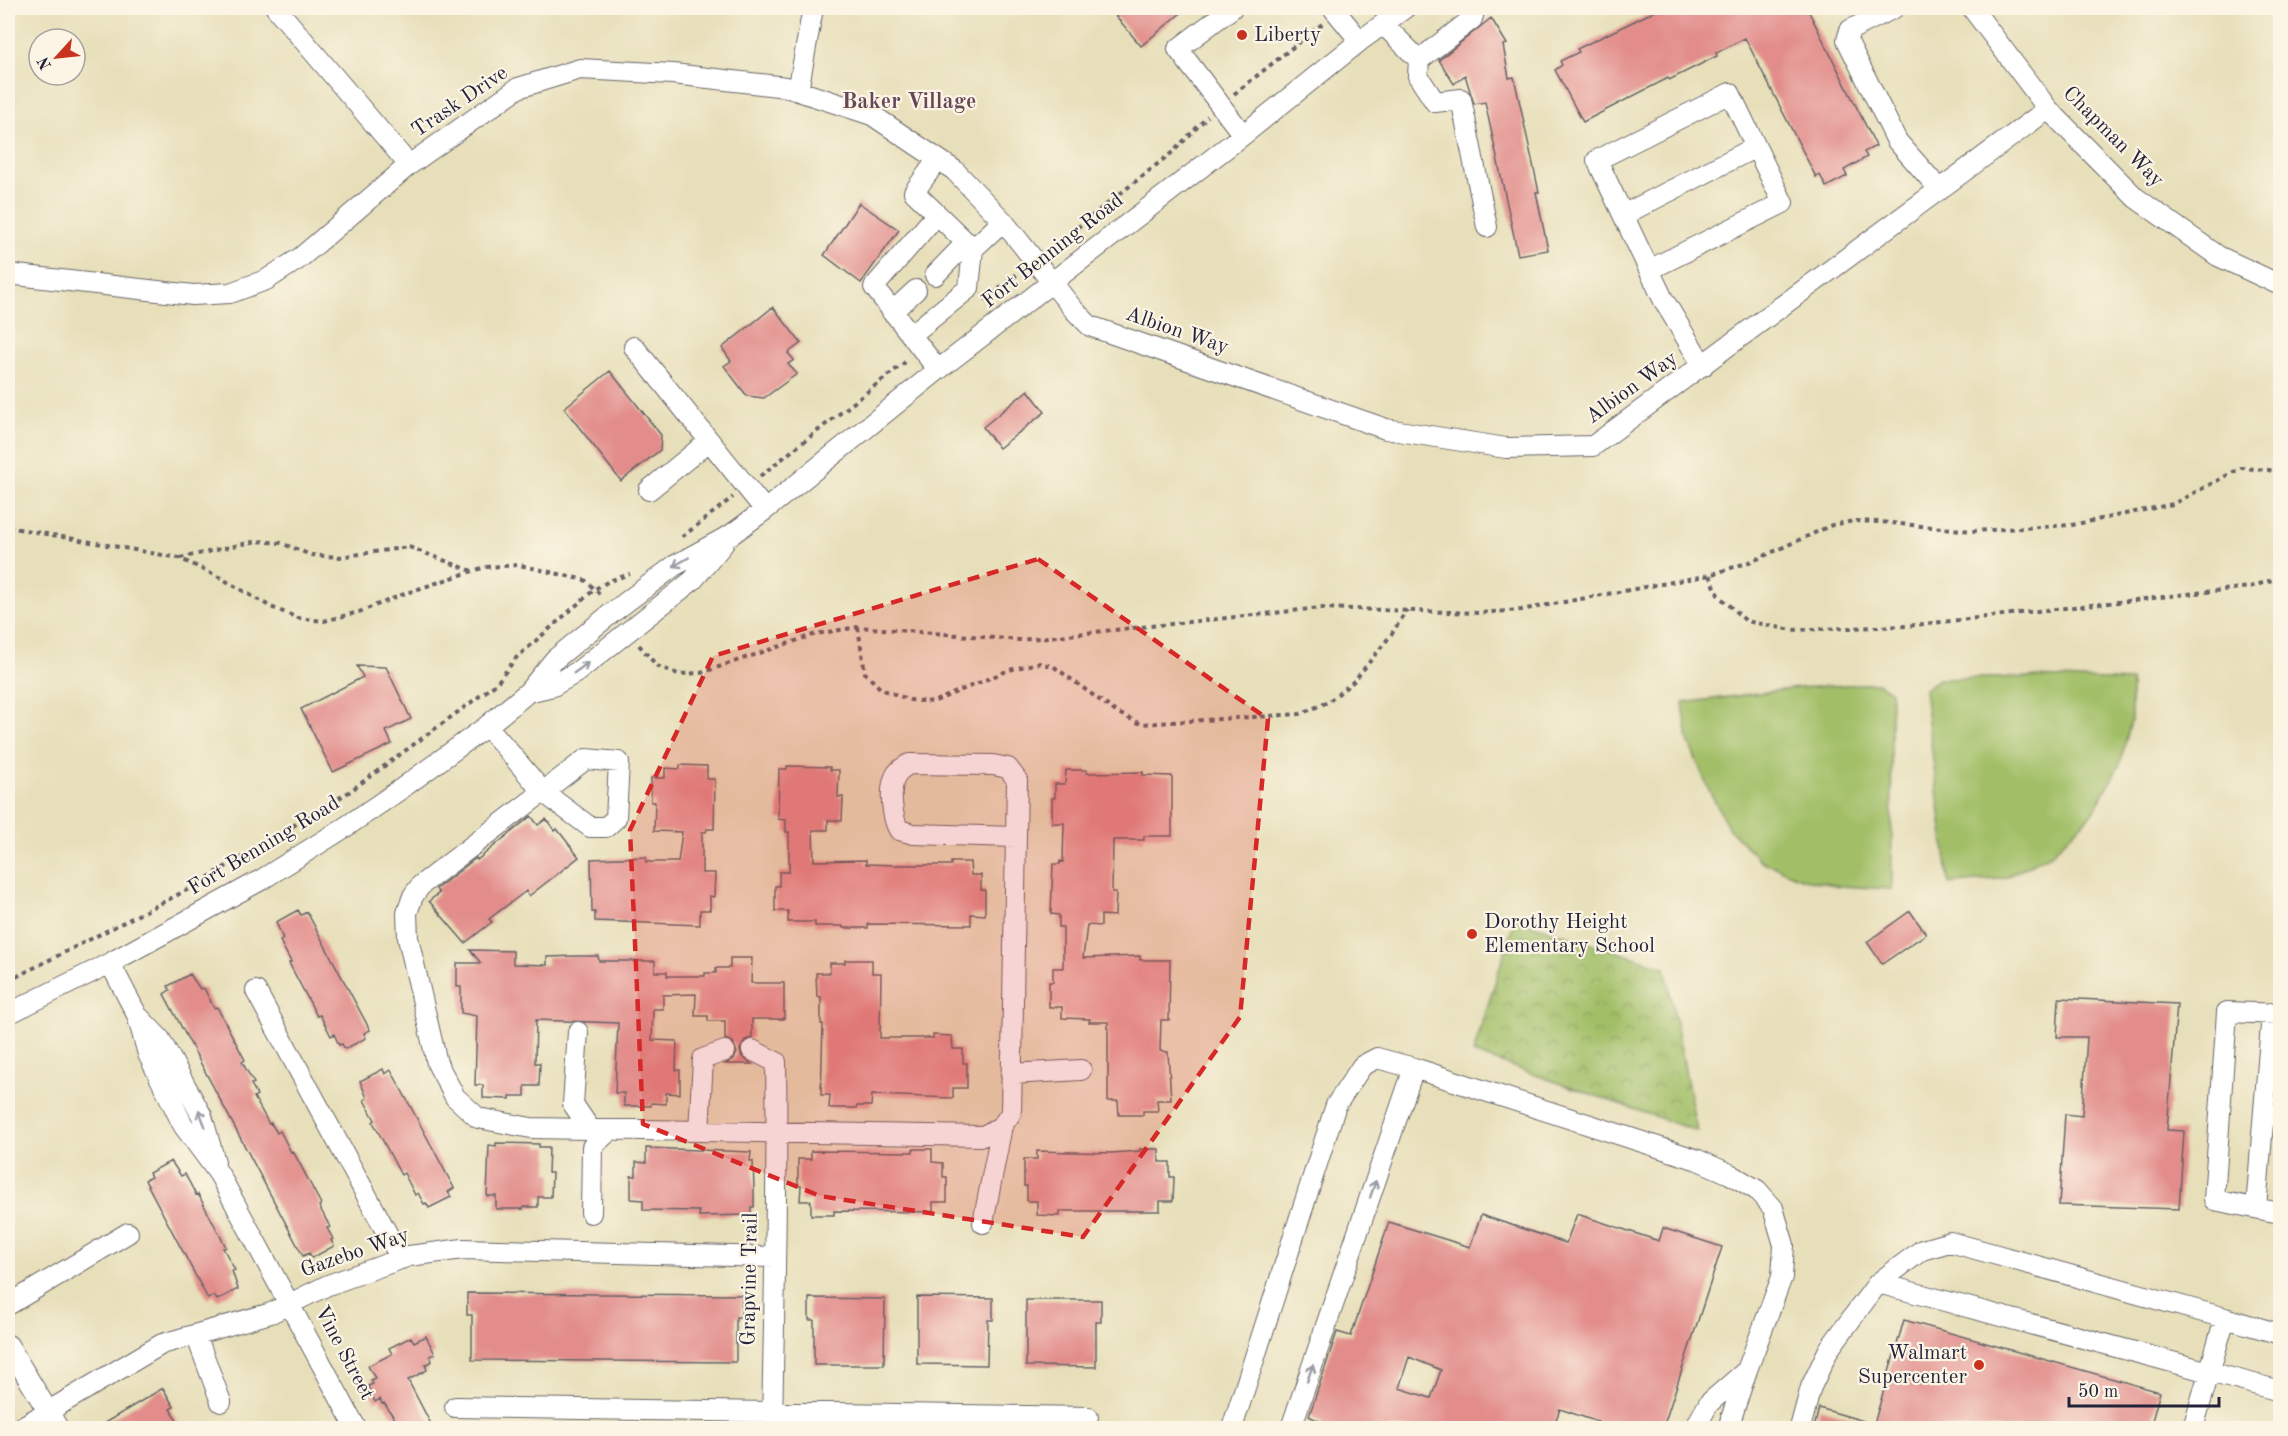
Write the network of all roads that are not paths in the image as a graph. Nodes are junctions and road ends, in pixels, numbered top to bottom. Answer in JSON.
{"nodes":[{"id":1,"x":276,"y":8,"type":"edge"},
{"id":2,"x":813,"y":8,"type":"edge"},
{"id":3,"x":1232,"y":8,"type":"edge"},
{"id":4,"x":1405,"y":8,"type":"edge"},
{"id":5,"x":1475,"y":8,"type":"edge"},
{"id":6,"x":1894,"y":8,"type":"edge"},
{"id":7,"x":1972,"y":8,"type":"edge"},
{"id":8,"x":1335,"y":10,"type":"edge"},
{"id":9,"x":1383,"y":24,"type":"junction"},
{"id":10,"x":1360,"y":41,"type":"junction"},
{"id":11,"x":1419,"y":60,"type":"junction"},
{"id":12,"x":798,"y":91,"type":"junction"},
{"id":13,"x":2048,"y":109,"type":"junction"},
{"id":14,"x":1243,"y":135,"type":"junction"},
{"id":15,"x":1756,"y":147,"type":"junction"},
{"id":16,"x":938,"y":159,"type":"junction"},
{"id":17,"x":409,"y":165,"type":"junction"},
{"id":18,"x":1940,"y":190,"type":"junction"},
{"id":19,"x":937,"y":214,"type":"junction"},
{"id":20,"x":1623,"y":215,"type":"junction"},
{"id":21,"x":1003,"y":221,"type":"junction"},
{"id":22,"x":1487,"y":227,"type":"dead end"},
{"id":23,"x":970,"y":245,"type":"junction"},
{"id":24,"x":1649,"y":270,"type":"junction"},
{"id":25,"x":8,"y":274,"type":"edge"},
{"id":26,"x":935,"y":275,"type":"dead end"},
{"id":27,"x":1053,"y":283,"type":"junction"},
{"id":28,"x":2280,"y":285,"type":"edge"},
{"id":29,"x":916,"y":290,"type":"dead end"},
{"id":30,"x":892,"y":312,"type":"junction"},
{"id":31,"x":916,"y":342,"type":"junction"},
{"id":32,"x":634,"y":347,"type":"dead end"},
{"id":33,"x":1703,"y":366,"type":"junction"},
{"id":34,"x":938,"y":370,"type":"junction"},
{"id":35,"x":710,"y":441,"type":"junction"},
{"id":36,"x":649,"y":490,"type":"dead end"},
{"id":37,"x":765,"y":510,"type":"junction"},
{"id":38,"x":732,"y":534,"type":"junction"},
{"id":39,"x":528,"y":692,"type":"junction"},
{"id":40,"x":487,"y":726,"type":"junction"},
{"id":41,"x":1016,"y":837,"type":"junction"},
{"id":42,"x":110,"y":963,"type":"junction"},
{"id":43,"x":256,"y":991,"type":"dead end"},
{"id":44,"x":2276,"y":1013,"type":"edge"},
{"id":45,"x":8,"y":1014,"type":"edge"},
{"id":46,"x":578,"y":1032,"type":"dead end"},
{"id":47,"x":752,"y":1050,"type":"dead end"},
{"id":48,"x":725,"y":1051,"type":"dead end"},
{"id":49,"x":1414,"y":1068,"type":"junction"},
{"id":50,"x":1081,"y":1070,"type":"dead end"},
{"id":51,"x":1011,"y":1074,"type":"junction"},
{"id":52,"x":1002,"y":1126,"type":"junction"},
{"id":53,"x":590,"y":1129,"type":"junction"},
{"id":54,"x":610,"y":1130,"type":"junction"},
{"id":55,"x":699,"y":1131,"type":"junction"},
{"id":56,"x":777,"y":1132,"type":"junction"},
{"id":57,"x":2256,"y":1208,"type":"junction"},
{"id":58,"x":591,"y":1213,"type":"dead end"},
{"id":59,"x":2280,"y":1213,"type":"edge"},
{"id":60,"x":984,"y":1223,"type":"dead end"},
{"id":61,"x":128,"y":1233,"type":"dead end"},
{"id":62,"x":774,"y":1257,"type":"junction"},
{"id":63,"x":401,"y":1259,"type":"junction"},
{"id":64,"x":1878,"y":1283,"type":"junction"},
{"id":65,"x":290,"y":1303,"type":"junction"},
{"id":66,"x":8,"y":1305,"type":"edge"},
{"id":67,"x":2225,"y":1318,"type":"junction"},
{"id":68,"x":2280,"y":1334,"type":"edge"},
{"id":69,"x":196,"y":1335,"type":"junction"},
{"id":70,"x":8,"y":1345,"type":"edge"},
{"id":71,"x":1748,"y":1370,"type":"junction"},
{"id":72,"x":2210,"y":1371,"type":"junction"},
{"id":73,"x":2280,"y":1390,"type":"edge"},
{"id":74,"x":221,"y":1402,"type":"dead end"},
{"id":75,"x":454,"y":1407,"type":"dead end"},
{"id":76,"x":1089,"y":1417,"type":"dead end"},
{"id":77,"x":52,"y":1420,"type":"edge"},
{"id":78,"x":772,"y":1420,"type":"edge"},
{"id":79,"x":1013,"y":1422,"type":"edge"},
{"id":80,"x":20,"y":1428,"type":"edge"},
{"id":81,"x":356,"y":1428,"type":"edge"},
{"id":82,"x":1232,"y":1428,"type":"edge"},
{"id":83,"x":1291,"y":1428,"type":"edge"},
{"id":84,"x":1695,"y":1428,"type":"edge"},
{"id":85,"x":1728,"y":1428,"type":"edge"},
{"id":86,"x":1800,"y":1428,"type":"edge"},
{"id":87,"x":2193,"y":1428,"type":"edge"}],
"edges":[{"from":1,"to":17,"type":"street"},
{"from":2,"to":12,"type":"street"},
{"from":3,"to":14,"type":"street"},
{"from":4,"to":9,"type":"street","name":"Fort Benning Road"},
{"from":5,"to":11,"type":"street"},
{"from":6,"to":18,"type":"street"},
{"from":7,"to":13,"type":"street","name":"Chapman Way"},
{"from":8,"to":10,"type":"street"},
{"from":9,"to":10,"type":"street","name":"Fort Benning Road"},
{"from":9,"to":11,"type":"street"},
{"from":10,"to":14,"type":"street","name":"Fort Benning Road"},
{"from":11,"to":22,"type":"street"},
{"from":12,"to":16,"type":"street","name":"Trask Drive"},
{"from":12,"to":17,"type":"street","name":"Trask Drive"},
{"from":13,"to":18,"type":"street","name":"Albion Way"},
{"from":13,"to":28,"type":"street","name":"Chapman Way"},
{"from":14,"to":27,"type":"street","name":"Fort Benning Road"},
{"from":15,"to":20,"type":"street"},
{"from":15,"to":20,"type":"street"},
{"from":15,"to":24,"type":"street"},
{"from":16,"to":19,"type":"street"},
{"from":16,"to":21,"type":"street","name":"Trask Drive"},
{"from":17,"to":25,"type":"street","name":"Trask Drive"},
{"from":18,"to":33,"type":"street","name":"Albion Way"},
{"from":19,"to":23,"type":"street"},
{"from":19,"to":30,"type":"street"},
{"from":20,"to":24,"type":"street"},
{"from":21,"to":23,"type":"street"},
{"from":21,"to":27,"type":"street","name":"Trask Drive"},
{"from":23,"to":26,"type":"street"},
{"from":23,"to":31,"type":"street"},
{"from":24,"to":33,"type":"street"},
{"from":27,"to":33,"type":"street","name":"Albion Way"},
{"from":27,"to":34,"type":"street","name":"Fort Benning Road"},
{"from":29,"to":30,"type":"street"},
{"from":30,"to":31,"type":"street"},
{"from":31,"to":34,"type":"street"},
{"from":32,"to":35,"type":"street"},
{"from":34,"to":37,"type":"street","name":"Fort Benning Road"},
{"from":35,"to":36,"type":"street"},
{"from":35,"to":37,"type":"street"},
{"from":37,"to":38,"type":"street","name":"Fort Benning Road"},
{"from":38,"to":39,"type":"street","name":"Fort Benning Road","one_way":true},
{"from":39,"to":38,"type":"street","name":"Fort Benning Road","one_way":true},
{"from":39,"to":40,"type":"street","name":"Fort Benning Road"},
{"from":40,"to":42,"type":"street","name":"Fort Benning Road"},
{"from":40,"to":53,"type":"street"},
{"from":41,"to":41,"type":"street"},
{"from":41,"to":51,"type":"street"},
{"from":42,"to":45,"type":"street","name":"Fort Benning Road"},
{"from":42,"to":65,"type":"street","name":"Vine Street"},
{"from":43,"to":63,"type":"street"},
{"from":44,"to":57,"type":"street"},
{"from":44,"to":57,"type":"street"},
{"from":46,"to":53,"type":"street"},
{"from":47,"to":56,"type":"street","name":"Grapvine Trail"},
{"from":48,"to":55,"type":"street"},
{"from":49,"to":71,"type":"street"},
{"from":49,"to":82,"type":"street"},
{"from":83,"to":49,"type":"street","one_way":true},
{"from":50,"to":51,"type":"street"},
{"from":51,"to":52,"type":"street"},
{"from":52,"to":56,"type":"street"},
{"from":52,"to":60,"type":"street"},
{"from":53,"to":54,"type":"street"},
{"from":54,"to":55,"type":"street"},
{"from":54,"to":58,"type":"street"},
{"from":55,"to":56,"type":"street"},
{"from":56,"to":62,"type":"street","name":"Grapvine Trail"},
{"from":57,"to":59,"type":"street"},
{"from":61,"to":66,"type":"street"},
{"from":62,"to":63,"type":"street","name":"Gazebo Way"},
{"from":62,"to":78,"type":"street","name":"Grapvine Trail"},
{"from":63,"to":65,"type":"street","name":"Gazebo Way"},
{"from":64,"to":67,"type":"street"},
{"from":64,"to":72,"type":"street"},
{"from":64,"to":86,"type":"street"},
{"from":65,"to":69,"type":"street","name":"Gazebo Way"},
{"from":65,"to":81,"type":"street","name":"Vine Street"},
{"from":67,"to":68,"type":"street"},
{"from":67,"to":72,"type":"street"},
{"from":69,"to":74,"type":"street"},
{"from":69,"to":77,"type":"street","name":"Gazebo Way"},
{"from":70,"to":77,"type":"street"},
{"from":71,"to":84,"type":"street"},
{"from":71,"to":85,"type":"street"},
{"from":72,"to":73,"type":"street"},
{"from":72,"to":87,"type":"street"},
{"from":75,"to":78,"type":"street"},
{"from":76,"to":79,"type":"street"},
{"from":77,"to":80,"type":"street","name":"Gazebo Way"},
{"from":78,"to":79,"type":"street"}]}
